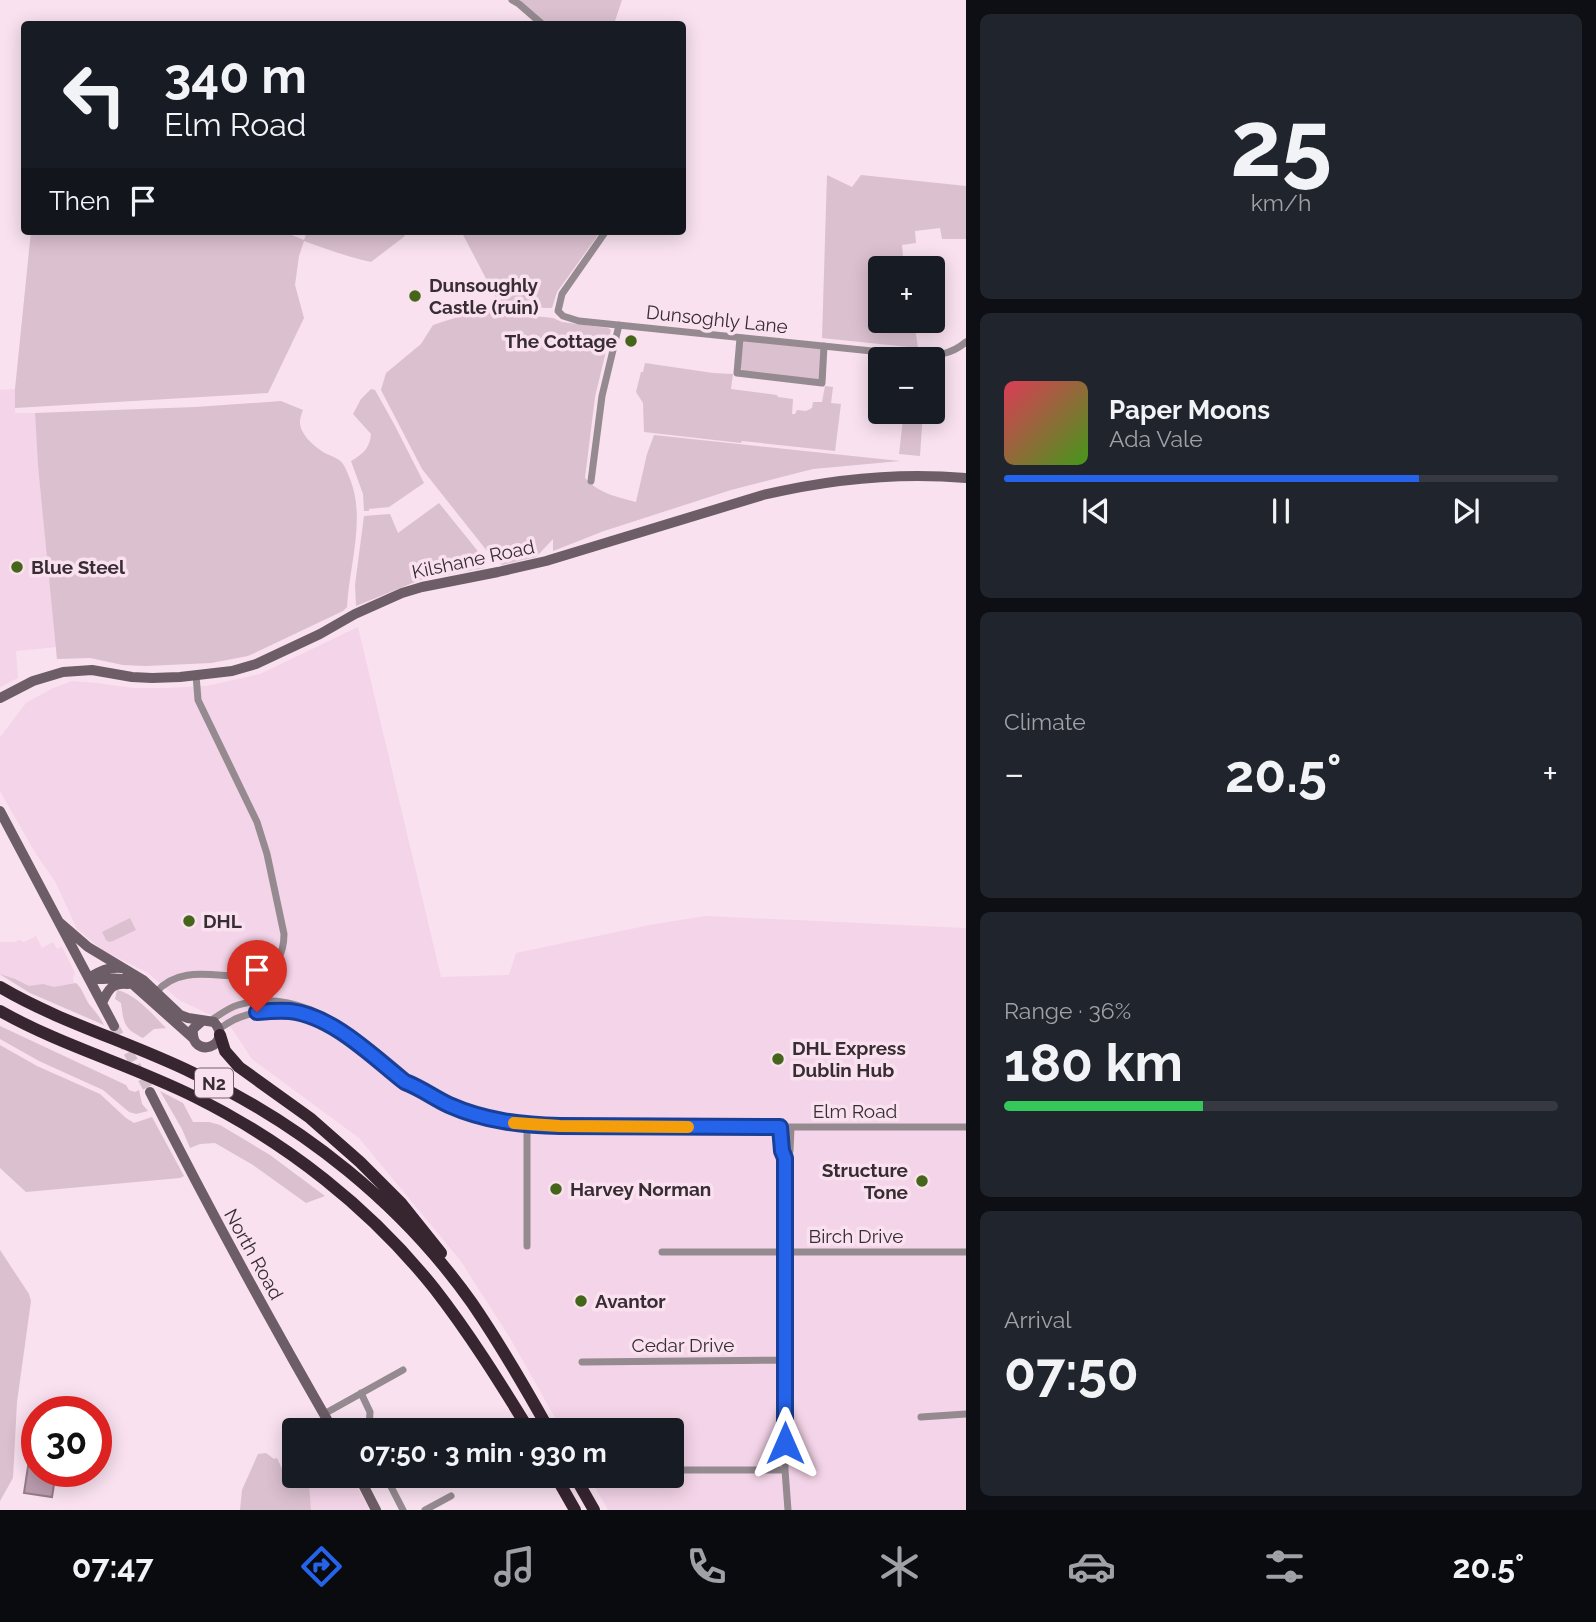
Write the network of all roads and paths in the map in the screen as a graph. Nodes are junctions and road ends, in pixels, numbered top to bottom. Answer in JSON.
{"nodes":[{"id":1,"x":512,"y":0,"type":"edge"},
{"id":2,"x":539,"y":21,"type":"edge"},
{"id":3,"x":603,"y":235,"type":"edge"},
{"id":4,"x":619,"y":326,"type":"junction"},
{"id":5,"x":740,"y":338,"type":"junction"},
{"id":6,"x":966,"y":342,"type":"edge"},
{"id":7,"x":824,"y":346,"type":"junction"},
{"id":8,"x":966,"y":478,"type":"edge"},
{"id":9,"x":591,"y":481,"type":"dead end"},
{"id":10,"x":196,"y":676,"type":"junction"},
{"id":11,"x":0,"y":698,"type":"edge"},
{"id":12,"x":0,"y":811,"type":"edge"},
{"id":13,"x":59,"y":922,"type":"junction"},
{"id":14,"x":124,"y":968,"type":"junction"},
{"id":15,"x":89,"y":978,"type":"junction"},
{"id":16,"x":135,"y":986,"type":"junction"},
{"id":17,"x":0,"y":987,"type":"edge"},
{"id":18,"x":156,"y":992,"type":"junction"},
{"id":19,"x":102,"y":1003,"type":"junction"},
{"id":20,"x":0,"y":1011,"type":"edge"},
{"id":21,"x":206,"y":1021,"type":"junction"},
{"id":22,"x":114,"y":1026,"type":"tunnel mouth"},
{"id":23,"x":219,"y":1032,"type":"junction"},
{"id":24,"x":193,"y":1038,"type":"junction"},
{"id":25,"x":416,"y":1086,"type":"junction"},
{"id":26,"x":150,"y":1092,"type":"tunnel mouth"},
{"id":27,"x":527,"y":1125,"type":"junction"},
{"id":28,"x":780,"y":1127,"type":"junction"},
{"id":29,"x":791,"y":1127,"type":"junction"},
{"id":30,"x":966,"y":1127,"type":"edge"},
{"id":31,"x":785,"y":1158,"type":"junction"},
{"id":32,"x":527,"y":1246,"type":"dead end"},
{"id":33,"x":784,"y":1251,"type":"junction"},
{"id":34,"x":662,"y":1252,"type":"dead end"},
{"id":35,"x":966,"y":1252,"type":"edge"},
{"id":36,"x":785,"y":1360,"type":"junction"},
{"id":37,"x":582,"y":1362,"type":"dead end"},
{"id":38,"x":403,"y":1370,"type":"dead end"},
{"id":39,"x":361,"y":1393,"type":"junction"},
{"id":40,"x":324,"y":1414,"type":"junction"},
{"id":41,"x":966,"y":1414,"type":"edge"},
{"id":42,"x":921,"y":1417,"type":"dead end"},
{"id":43,"x":326,"y":1418,"type":"edge"},
{"id":44,"x":370,"y":1418,"type":"edge"},
{"id":45,"x":522,"y":1418,"type":"edge"},
{"id":46,"x":545,"y":1418,"type":"edge"},
{"id":47,"x":547,"y":1418,"type":"edge"},
{"id":48,"x":684,"y":1470,"type":"edge"},
{"id":49,"x":785,"y":1470,"type":"junction"},
{"id":50,"x":365,"y":1488,"type":"edge"},
{"id":51,"x":392,"y":1488,"type":"edge"},
{"id":52,"x":562,"y":1488,"type":"edge"},
{"id":53,"x":582,"y":1488,"type":"edge"},
{"id":54,"x":451,"y":1496,"type":"dead end"},
{"id":55,"x":592,"y":1507,"type":"edge"},
{"id":56,"x":376,"y":1510,"type":"edge"},
{"id":57,"x":403,"y":1510,"type":"edge"},
{"id":58,"x":425,"y":1510,"type":"edge"},
{"id":59,"x":575,"y":1510,"type":"edge"},
{"id":60,"x":788,"y":1510,"type":"edge"}],
"edges":[{"from":1,"to":2,"type":"street"},
{"from":3,"to":4,"type":"street","name":"Dunsoghly Lane"},
{"from":4,"to":5,"type":"street","name":"Dunsoghly Lane"},
{"from":4,"to":9,"type":"street"},
{"from":5,"to":7,"type":"street","name":"Dunsoghly Lane"},
{"from":5,"to":7,"type":"street"},
{"from":6,"to":7,"type":"street","name":"Dunsoghly Lane"},
{"from":8,"to":10,"type":"main road","name":"Kilshane Road"},
{"from":10,"to":11,"type":"main road","name":"Kilshane Road"},
{"from":10,"to":18,"type":"street"},
{"from":12,"to":13,"type":"main road"},
{"from":13,"to":14,"type":"main road"},
{"from":13,"to":15,"type":"main road"},
{"from":14,"to":15,"type":"main road"},
{"from":14,"to":18,"type":"main road"},
{"from":15,"to":16,"type":"main road"},
{"from":15,"to":19,"type":"main road"},
{"from":16,"to":19,"type":"main road"},
{"from":16,"to":24,"type":"main road"},
{"from":17,"to":46,"type":"highway","number":"N2"},
{"from":18,"to":21,"type":"main road"},
{"from":19,"to":22,"type":"main road"},
{"from":20,"to":45,"type":"highway","number":"N2"},
{"from":21,"to":23,"type":"main road"},
{"from":21,"to":24,"type":"main road"},
{"from":21,"to":25,"type":"street","name":"Elm Road"},
{"from":23,"to":24,"type":"main road"},
{"from":23,"to":25,"type":"street","name":"Elm Road"},
{"from":23,"to":47,"type":"highway"},
{"from":25,"to":27,"type":"street","name":"Elm Road"},
{"from":26,"to":40,"type":"main road","name":"North Road"},
{"from":27,"to":28,"type":"street","name":"Elm Road"},
{"from":27,"to":32,"type":"street"},
{"from":28,"to":29,"type":"street","name":"Elm Road"},
{"from":28,"to":31,"type":"street"},
{"from":29,"to":30,"type":"street","name":"Elm Road"},
{"from":29,"to":31,"type":"street"},
{"from":31,"to":33,"type":"street"},
{"from":33,"to":34,"type":"street","name":"Birch Drive"},
{"from":33,"to":35,"type":"street","name":"Birch Drive"},
{"from":33,"to":36,"type":"street"},
{"from":36,"to":37,"type":"street","name":"Cedar Drive"},
{"from":36,"to":49,"type":"street"},
{"from":38,"to":39,"type":"street"},
{"from":39,"to":40,"type":"street"},
{"from":39,"to":44,"type":"street"},
{"from":40,"to":43,"type":"main road","name":"North Road"},
{"from":41,"to":42,"type":"street"},
{"from":48,"to":49,"type":"street"},
{"from":49,"to":60,"type":"street"},
{"from":50,"to":56,"type":"main road"},
{"from":51,"to":57,"type":"street"},
{"from":52,"to":59,"type":"highway"},
{"from":53,"to":55,"type":"highway"},
{"from":54,"to":58,"type":"street"}]}
